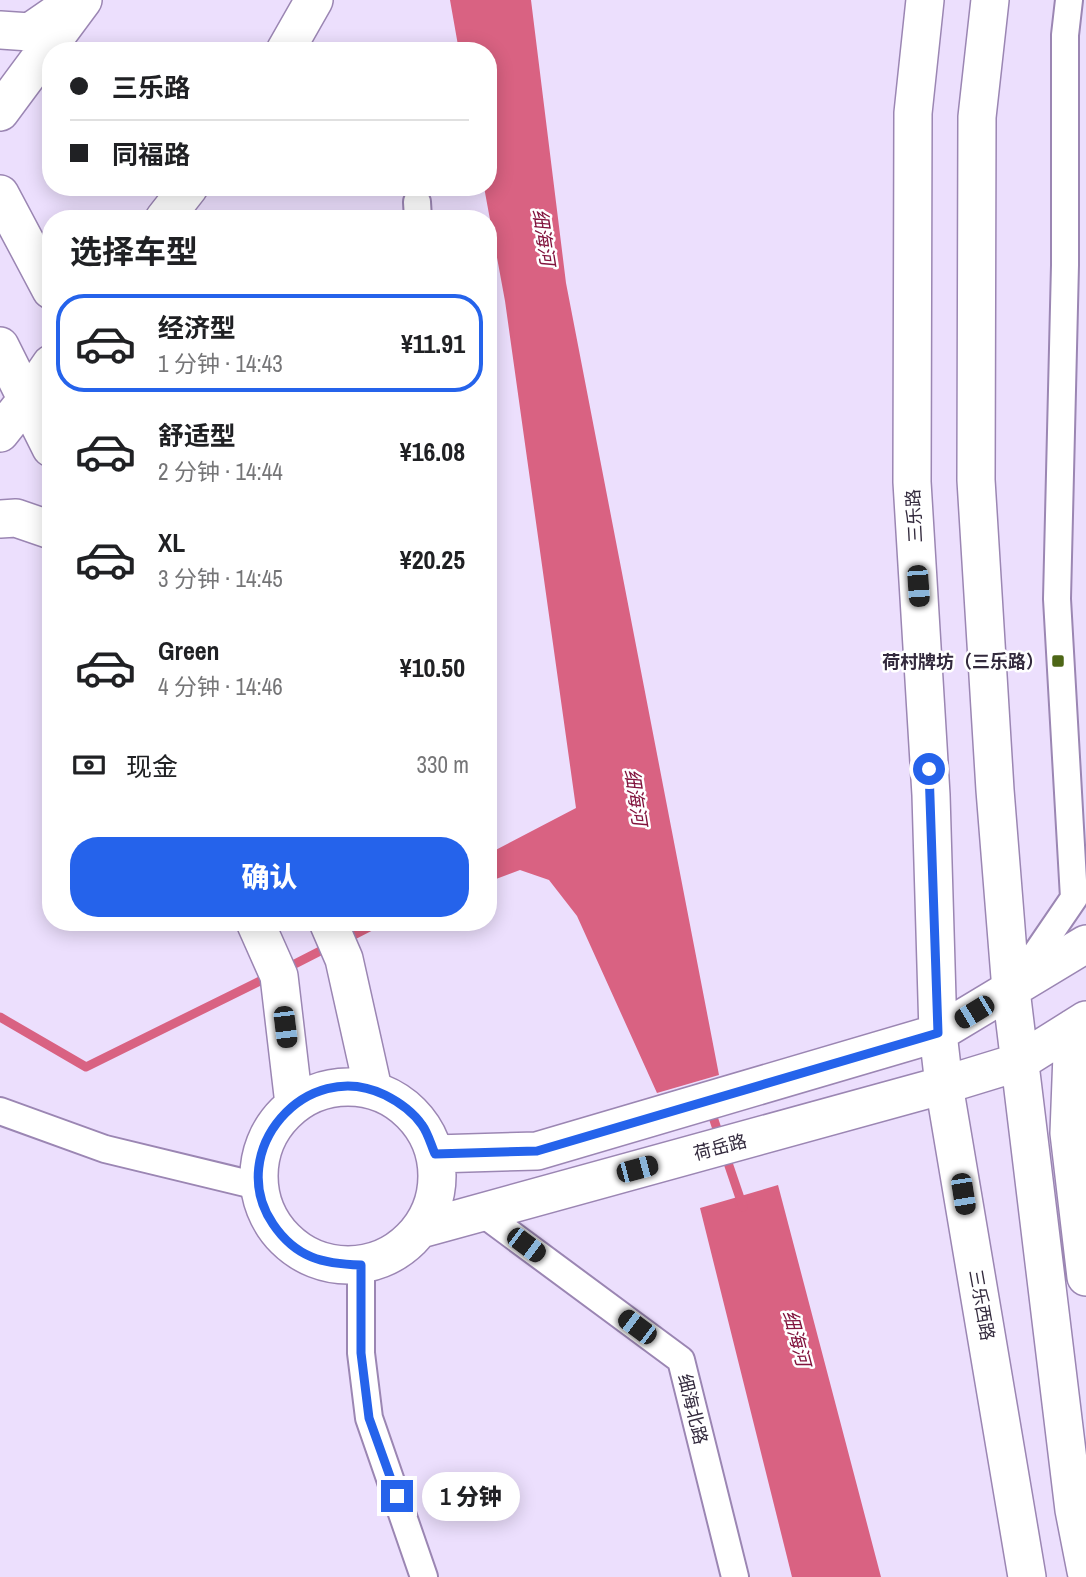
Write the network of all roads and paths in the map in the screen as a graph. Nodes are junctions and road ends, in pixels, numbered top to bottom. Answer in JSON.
{"nodes":[{"id":1,"x":75,"y":0,"type":"edge"},
{"id":2,"x":83,"y":0,"type":"edge"},
{"id":3,"x":314,"y":0,"type":"edge"},
{"id":4,"x":925,"y":0,"type":"edge"},
{"id":5,"x":989,"y":0,"type":"edge"},
{"id":6,"x":1069,"y":0,"type":"edge"},
{"id":7,"x":0,"y":30,"type":"edge"},
{"id":8,"x":52,"y":42,"type":"edge"},
{"id":9,"x":290,"y":42,"type":"edge"},
{"id":10,"x":42,"y":55,"type":"edge"},
{"id":11,"x":0,"y":112,"type":"edge"},
{"id":12,"x":0,"y":194,"type":"edge"},
{"id":13,"x":182,"y":196,"type":"edge"},
{"id":14,"x":170,"y":210,"type":"edge"},
{"id":15,"x":42,"y":273,"type":"edge"},
{"id":16,"x":0,"y":346,"type":"edge"},
{"id":17,"x":42,"y":377,"type":"edge"},
{"id":18,"x":27,"y":399,"type":"junction"},
{"id":19,"x":42,"y":430,"type":"edge"},
{"id":20,"x":0,"y":433,"type":"edge"},
{"id":21,"x":0,"y":519,"type":"edge"},
{"id":22,"x":42,"y":527,"type":"edge"},
{"id":23,"x":260,"y":931,"type":"edge"},
{"id":24,"x":332,"y":931,"type":"edge"},
{"id":25,"x":1086,"y":944,"type":"edge"},
{"id":26,"x":1010,"y":990,"type":"junction"},
{"id":27,"x":1080,"y":1024,"type":"edge"},
{"id":28,"x":938,"y":1033,"type":"junction"},
{"id":29,"x":1019,"y":1062,"type":"junction"},
{"id":30,"x":944,"y":1085,"type":"junction"},
{"id":31,"x":373,"y":1089,"type":"junction"},
{"id":32,"x":294,"y":1104,"type":"junction"},
{"id":33,"x":0,"y":1111,"type":"edge"},
{"id":34,"x":435,"y":1154,"type":"junction"},
{"id":35,"x":258,"y":1186,"type":"junction"},
{"id":36,"x":481,"y":1212,"type":"junction"},
{"id":37,"x":421,"y":1229,"type":"junction"},
{"id":38,"x":361,"y":1265,"type":"junction"},
{"id":39,"x":1086,"y":1277,"type":"edge"},
{"id":40,"x":1086,"y":1571,"type":"edge"},
{"id":41,"x":424,"y":1577,"type":"edge"},
{"id":42,"x":735,"y":1577,"type":"edge"},
{"id":43,"x":1027,"y":1577,"type":"edge"}],
"edges":[{"from":1,"to":7,"type":"street"},
{"from":2,"to":8,"type":"street"},
{"from":3,"to":9,"type":"street"},
{"from":4,"to":28,"type":"street","name":"三乐路"},
{"from":5,"to":26,"type":"street"},
{"from":6,"to":26,"type":"street"},
{"from":10,"to":11,"type":"street"},
{"from":12,"to":15,"type":"street"},
{"from":13,"to":14,"type":"street"},
{"from":16,"to":18,"type":"street"},
{"from":17,"to":18,"type":"street"},
{"from":18,"to":19,"type":"street"},
{"from":18,"to":20,"type":"street"},
{"from":21,"to":22,"type":"street"},
{"from":23,"to":32,"type":"street"},
{"from":24,"to":31,"type":"street"},
{"from":25,"to":26,"type":"street"},
{"from":26,"to":28,"type":"street"},
{"from":26,"to":29,"type":"street"},
{"from":27,"to":29,"type":"street","name":"荷岳路"},
{"from":27,"to":39,"type":"street"},
{"from":28,"to":30,"type":"street","name":"三乐西路"},
{"from":28,"to":34,"type":"street"},
{"from":29,"to":30,"type":"street","name":"荷岳路"},
{"from":29,"to":40,"type":"street"},
{"from":30,"to":36,"type":"street","name":"荷岳路"},
{"from":30,"to":43,"type":"street","name":"三乐西路"},
{"from":31,"to":32,"type":"street"},
{"from":31,"to":34,"type":"street"},
{"from":32,"to":35,"type":"street"},
{"from":33,"to":35,"type":"street"},
{"from":34,"to":37,"type":"street"},
{"from":35,"to":38,"type":"street"},
{"from":36,"to":37,"type":"street","name":"荷岳路"},
{"from":36,"to":42,"type":"street","name":"细海北路"},
{"from":37,"to":38,"type":"street"},
{"from":38,"to":41,"type":"street"}]}
